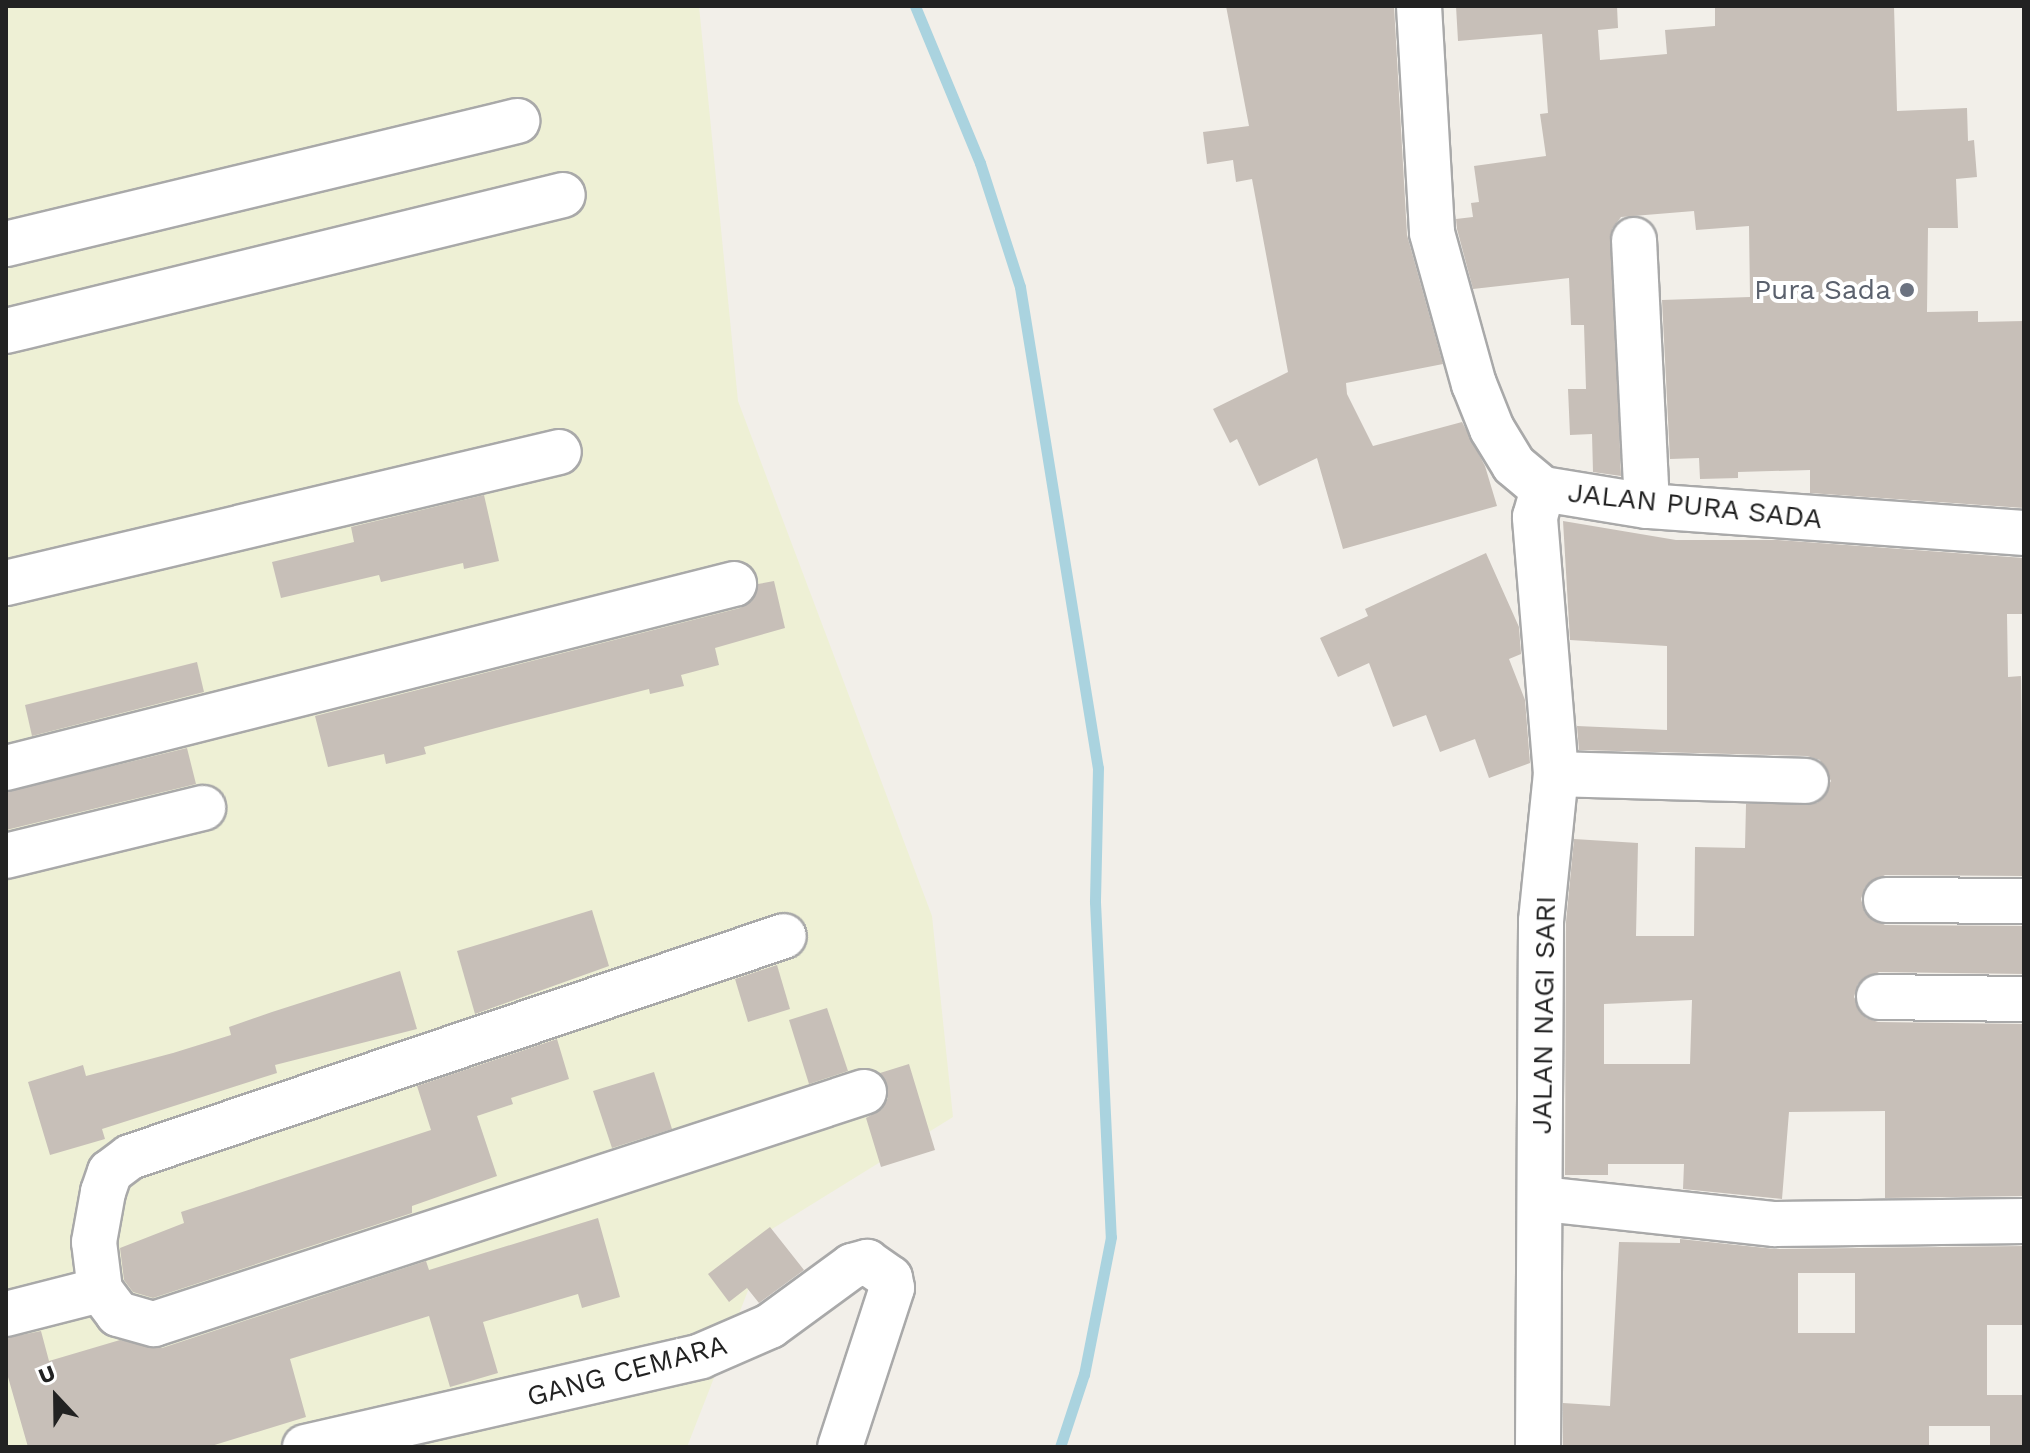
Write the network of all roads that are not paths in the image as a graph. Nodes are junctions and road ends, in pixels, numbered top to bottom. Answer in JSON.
{"nodes":[{"id":1,"x":1419,"y":6,"type":"edge"},
{"id":2,"x":517,"y":121,"type":"dead end"},
{"id":3,"x":563,"y":195,"type":"dead end"},
{"id":4,"x":1634,"y":240,"type":"dead end"},
{"id":5,"x":6,"y":244,"type":"edge"},
{"id":6,"x":6,"y":331,"type":"edge"},
{"id":7,"x":559,"y":452,"type":"dead end"},
{"id":8,"x":1543,"y":489,"type":"junction"},
{"id":9,"x":1647,"y":506,"type":"junction"},
{"id":10,"x":2024,"y":533,"type":"edge"},
{"id":11,"x":6,"y":583,"type":"edge"},
{"id":12,"x":734,"y":584,"type":"dead end"},
{"id":13,"x":6,"y":768,"type":"edge"},
{"id":14,"x":1556,"y":774,"type":"junction"},
{"id":15,"x":1806,"y":781,"type":"dead end"},
{"id":16,"x":203,"y":808,"type":"dead end"},
{"id":17,"x":6,"y":856,"type":"edge"},
{"id":18,"x":1886,"y":900,"type":"dead end"},
{"id":19,"x":2024,"y":901,"type":"edge"},
{"id":20,"x":784,"y":936,"type":"dead end"},
{"id":21,"x":1879,"y":997,"type":"dead end"},
{"id":22,"x":2024,"y":999,"type":"edge"},
{"id":23,"x":864,"y":1092,"type":"dead end"},
{"id":24,"x":1543,"y":1199,"type":"junction"},
{"id":25,"x":2024,"y":1221,"type":"edge"},
{"id":26,"x":100,"y":1290,"type":"junction"},
{"id":27,"x":6,"y":1314,"type":"edge"},
{"id":28,"x":305,"y":1447,"type":"edge"},
{"id":29,"x":840,"y":1447,"type":"edge"},
{"id":30,"x":1538,"y":1447,"type":"edge"}],
"edges":[{"from":1,"to":8,"type":"street","name":"JALAN PURA SADA"},
{"from":2,"to":5,"type":"street"},
{"from":3,"to":6,"type":"street"},
{"from":4,"to":9,"type":"street"},
{"from":7,"to":11,"type":"street"},
{"from":8,"to":9,"type":"street","name":"JALAN PURA SADA"},
{"from":8,"to":14,"type":"street","name":"JALAN NAGI SARI"},
{"from":9,"to":10,"type":"street","name":"JALAN PURA SADA"},
{"from":12,"to":13,"type":"street"},
{"from":14,"to":15,"type":"street"},
{"from":14,"to":24,"type":"street","name":"JALAN NAGI SARI"},
{"from":16,"to":17,"type":"street"},
{"from":18,"to":19,"type":"street"},
{"from":20,"to":26,"type":"street"},
{"from":21,"to":22,"type":"street"},
{"from":23,"to":26,"type":"street"},
{"from":24,"to":25,"type":"street"},
{"from":24,"to":30,"type":"street","name":"JALAN NAGI SARI"},
{"from":26,"to":27,"type":"street"},
{"from":28,"to":29,"type":"street","name":"GANG CEMARA"}]}
